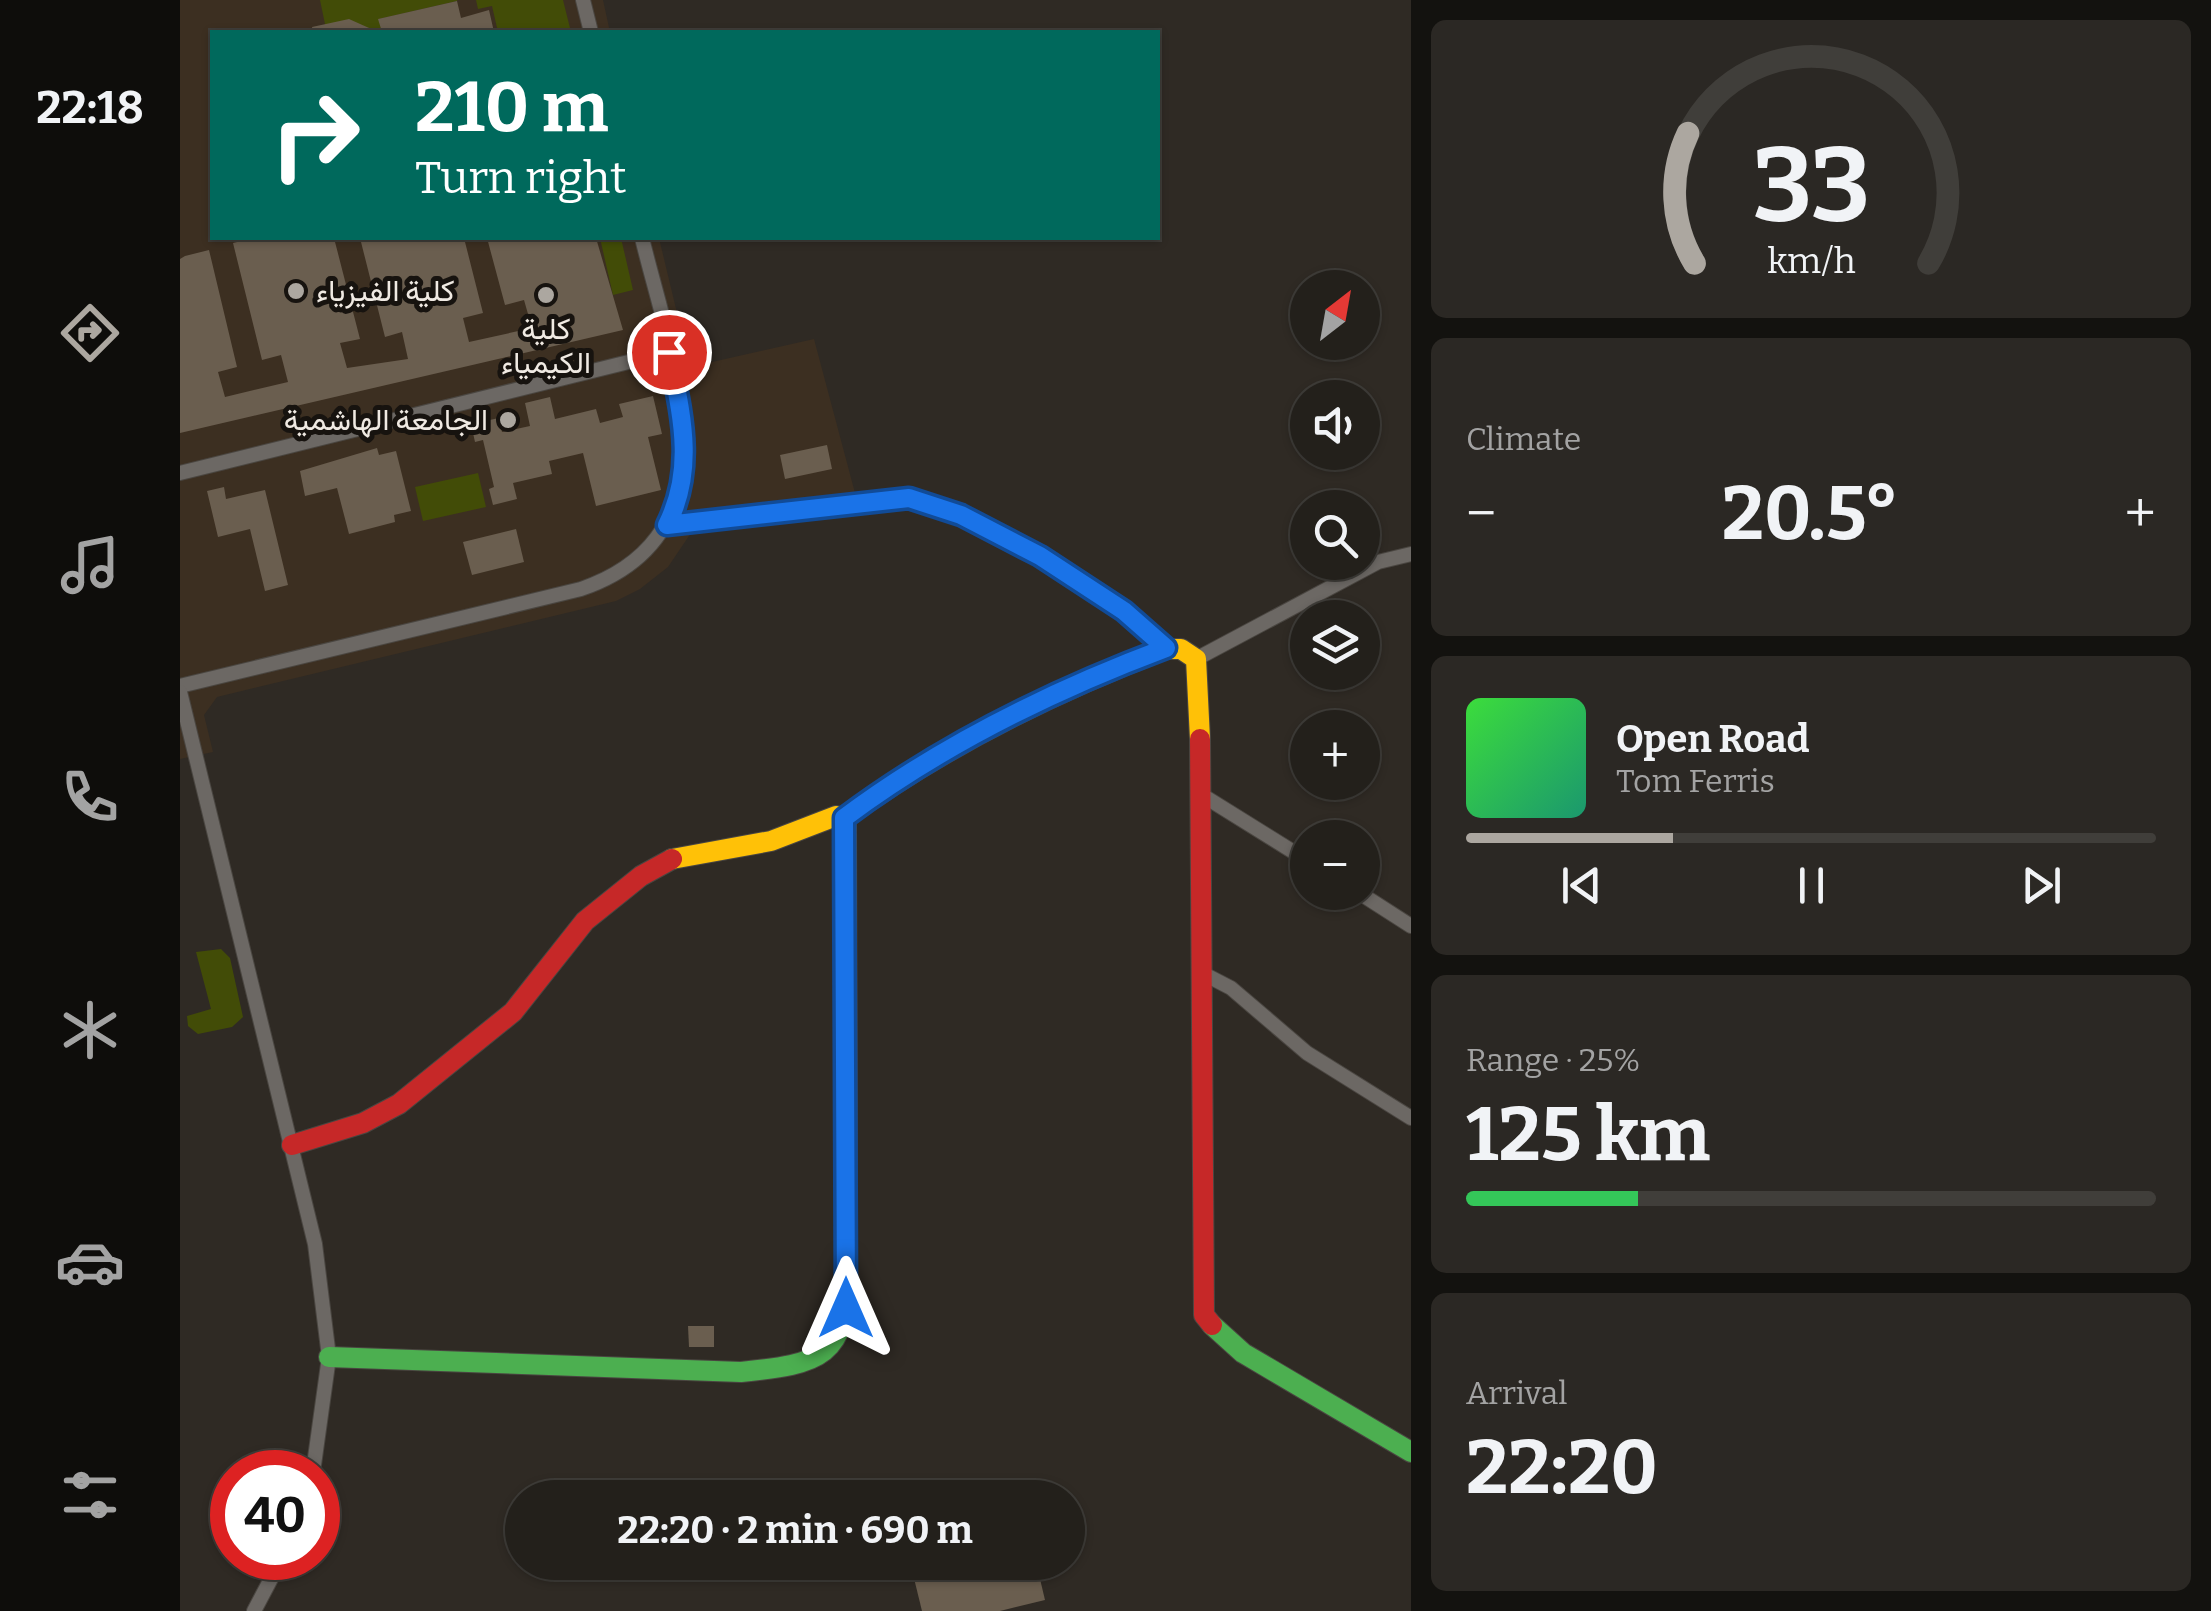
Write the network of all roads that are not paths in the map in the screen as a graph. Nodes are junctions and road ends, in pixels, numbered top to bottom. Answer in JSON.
{"nodes":[{"id":1,"x":583,"y":0,"type":"edge"},
{"id":2,"x":590,"y":30,"type":"edge"},
{"id":3,"x":642,"y":240,"type":"edge"},
{"id":4,"x":669,"y":352,"type":"junction"},
{"id":5,"x":180,"y":472,"type":"edge"},
{"id":6,"x":667,"y":525,"type":"junction"},
{"id":7,"x":1411,"y":554,"type":"edge"},
{"id":8,"x":1166,"y":648,"type":"junction"},
{"id":9,"x":1196,"y":658,"type":"junction"},
{"id":10,"x":180,"y":689,"type":"edge"},
{"id":11,"x":1202,"y":795,"type":"junction"},
{"id":12,"x":844,"y":818,"type":"junction"},
{"id":13,"x":1290,"y":850,"type":"edge"},
{"id":14,"x":1380,"y":906,"type":"edge"},
{"id":15,"x":1411,"y":926,"type":"edge"},
{"id":16,"x":1202,"y":973,"type":"junction"},
{"id":17,"x":1411,"y":1118,"type":"edge"},
{"id":18,"x":292,"y":1145,"type":"junction"},
{"id":19,"x":329,"y":1357,"type":"junction"},
{"id":20,"x":317,"y":1450,"type":"edge"},
{"id":21,"x":1411,"y":1452,"type":"edge"},
{"id":22,"x":270,"y":1580,"type":"edge"},
{"id":23,"x":254,"y":1611,"type":"edge"}],
"edges":[{"from":1,"to":2,"type":"street"},
{"from":3,"to":4,"type":"street"},
{"from":4,"to":5,"type":"street"},
{"from":4,"to":6,"type":"street"},
{"from":6,"to":8,"type":"street"},
{"from":6,"to":10,"type":"street"},
{"from":7,"to":9,"type":"street"},
{"from":8,"to":9,"type":"street"},
{"from":8,"to":12,"type":"street"},
{"from":9,"to":11,"type":"street"},
{"from":10,"to":18,"type":"street"},
{"from":11,"to":13,"type":"street"},
{"from":11,"to":16,"type":"street"},
{"from":12,"to":18,"type":"street"},
{"from":12,"to":19,"type":"street"},
{"from":14,"to":15,"type":"street"},
{"from":16,"to":17,"type":"street"},
{"from":16,"to":21,"type":"street"},
{"from":18,"to":19,"type":"street"},
{"from":19,"to":20,"type":"street"},
{"from":22,"to":23,"type":"street"}]}
